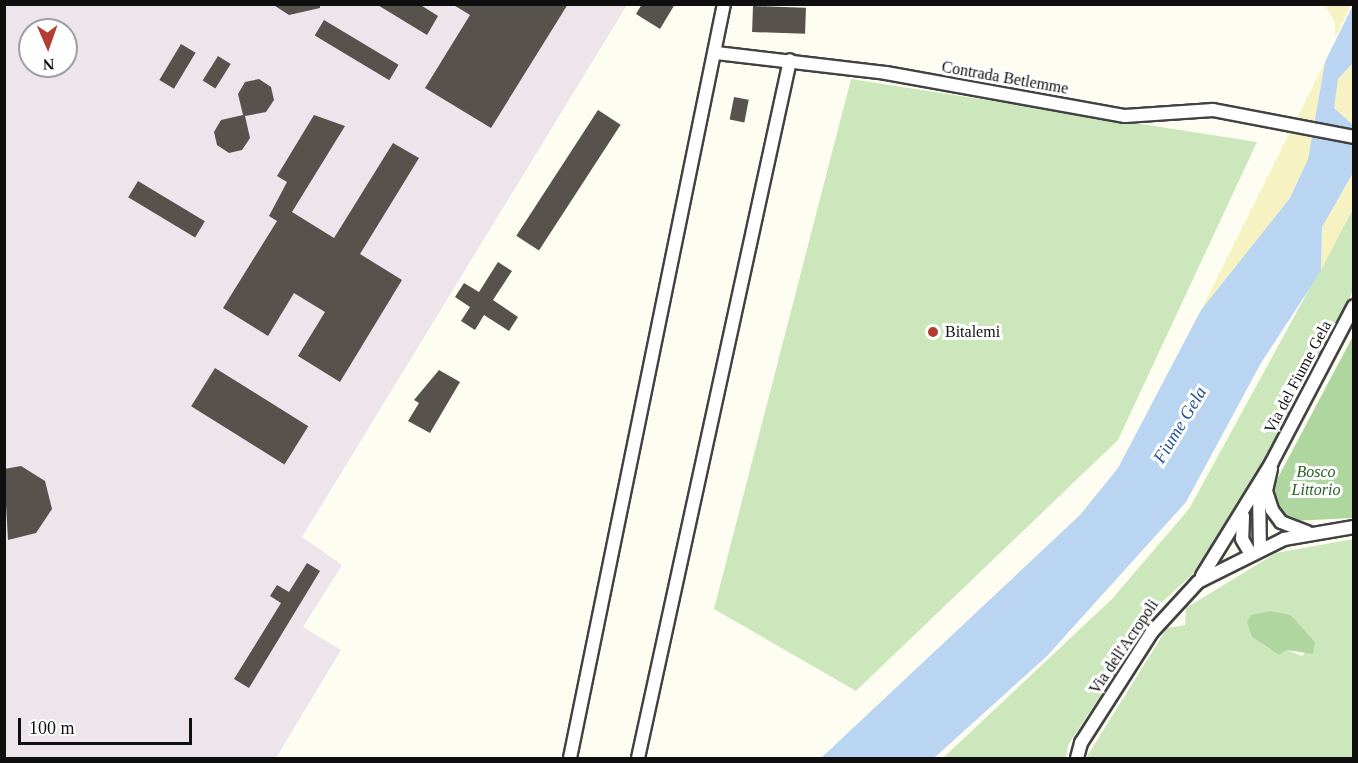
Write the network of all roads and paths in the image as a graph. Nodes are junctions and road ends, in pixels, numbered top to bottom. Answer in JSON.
{"nodes":[{"id":1,"x":724,"y":4,"type":"edge"},
{"id":2,"x":716,"y":53,"type":"junction"},
{"id":3,"x":790,"y":60,"type":"junction"},
{"id":4,"x":1353,"y":137,"type":"edge"},
{"id":5,"x":1353,"y":306,"type":"edge"},
{"id":6,"x":1272,"y":462,"type":"junction"},
{"id":7,"x":1243,"y":512,"type":"junction"},
{"id":8,"x":1353,"y":527,"type":"edge"},
{"id":9,"x":1307,"y":532,"type":"junction"},
{"id":10,"x":1255,"y":550,"type":"junction"},
{"id":11,"x":1198,"y":582,"type":"junction"},
{"id":12,"x":570,"y":759,"type":"edge"},
{"id":13,"x":638,"y":759,"type":"edge"},
{"id":14,"x":1077,"y":759,"type":"edge"}],
"edges":[{"from":1,"to":2,"type":"street"},
{"from":2,"to":3,"type":"street","name":"Contrada Betlemme"},
{"from":2,"to":12,"type":"street"},
{"from":3,"to":4,"type":"street","name":"Contrada Betlemme"},
{"from":3,"to":13,"type":"street"},
{"from":5,"to":6,"type":"street","name":"Via del Fiume Gela"},
{"from":6,"to":7,"type":"street"},
{"from":6,"to":9,"type":"street"},
{"from":6,"to":10,"type":"street"},
{"from":7,"to":10,"type":"street"},
{"from":7,"to":11,"type":"street"},
{"from":8,"to":9,"type":"street","name":"Via dell'Acropoli"},
{"from":9,"to":10,"type":"street","name":"Via dell'Acropoli"},
{"from":10,"to":11,"type":"street","name":"Via dell'Acropoli"},
{"from":11,"to":14,"type":"street","name":"Via dell'Acropoli"}]}
